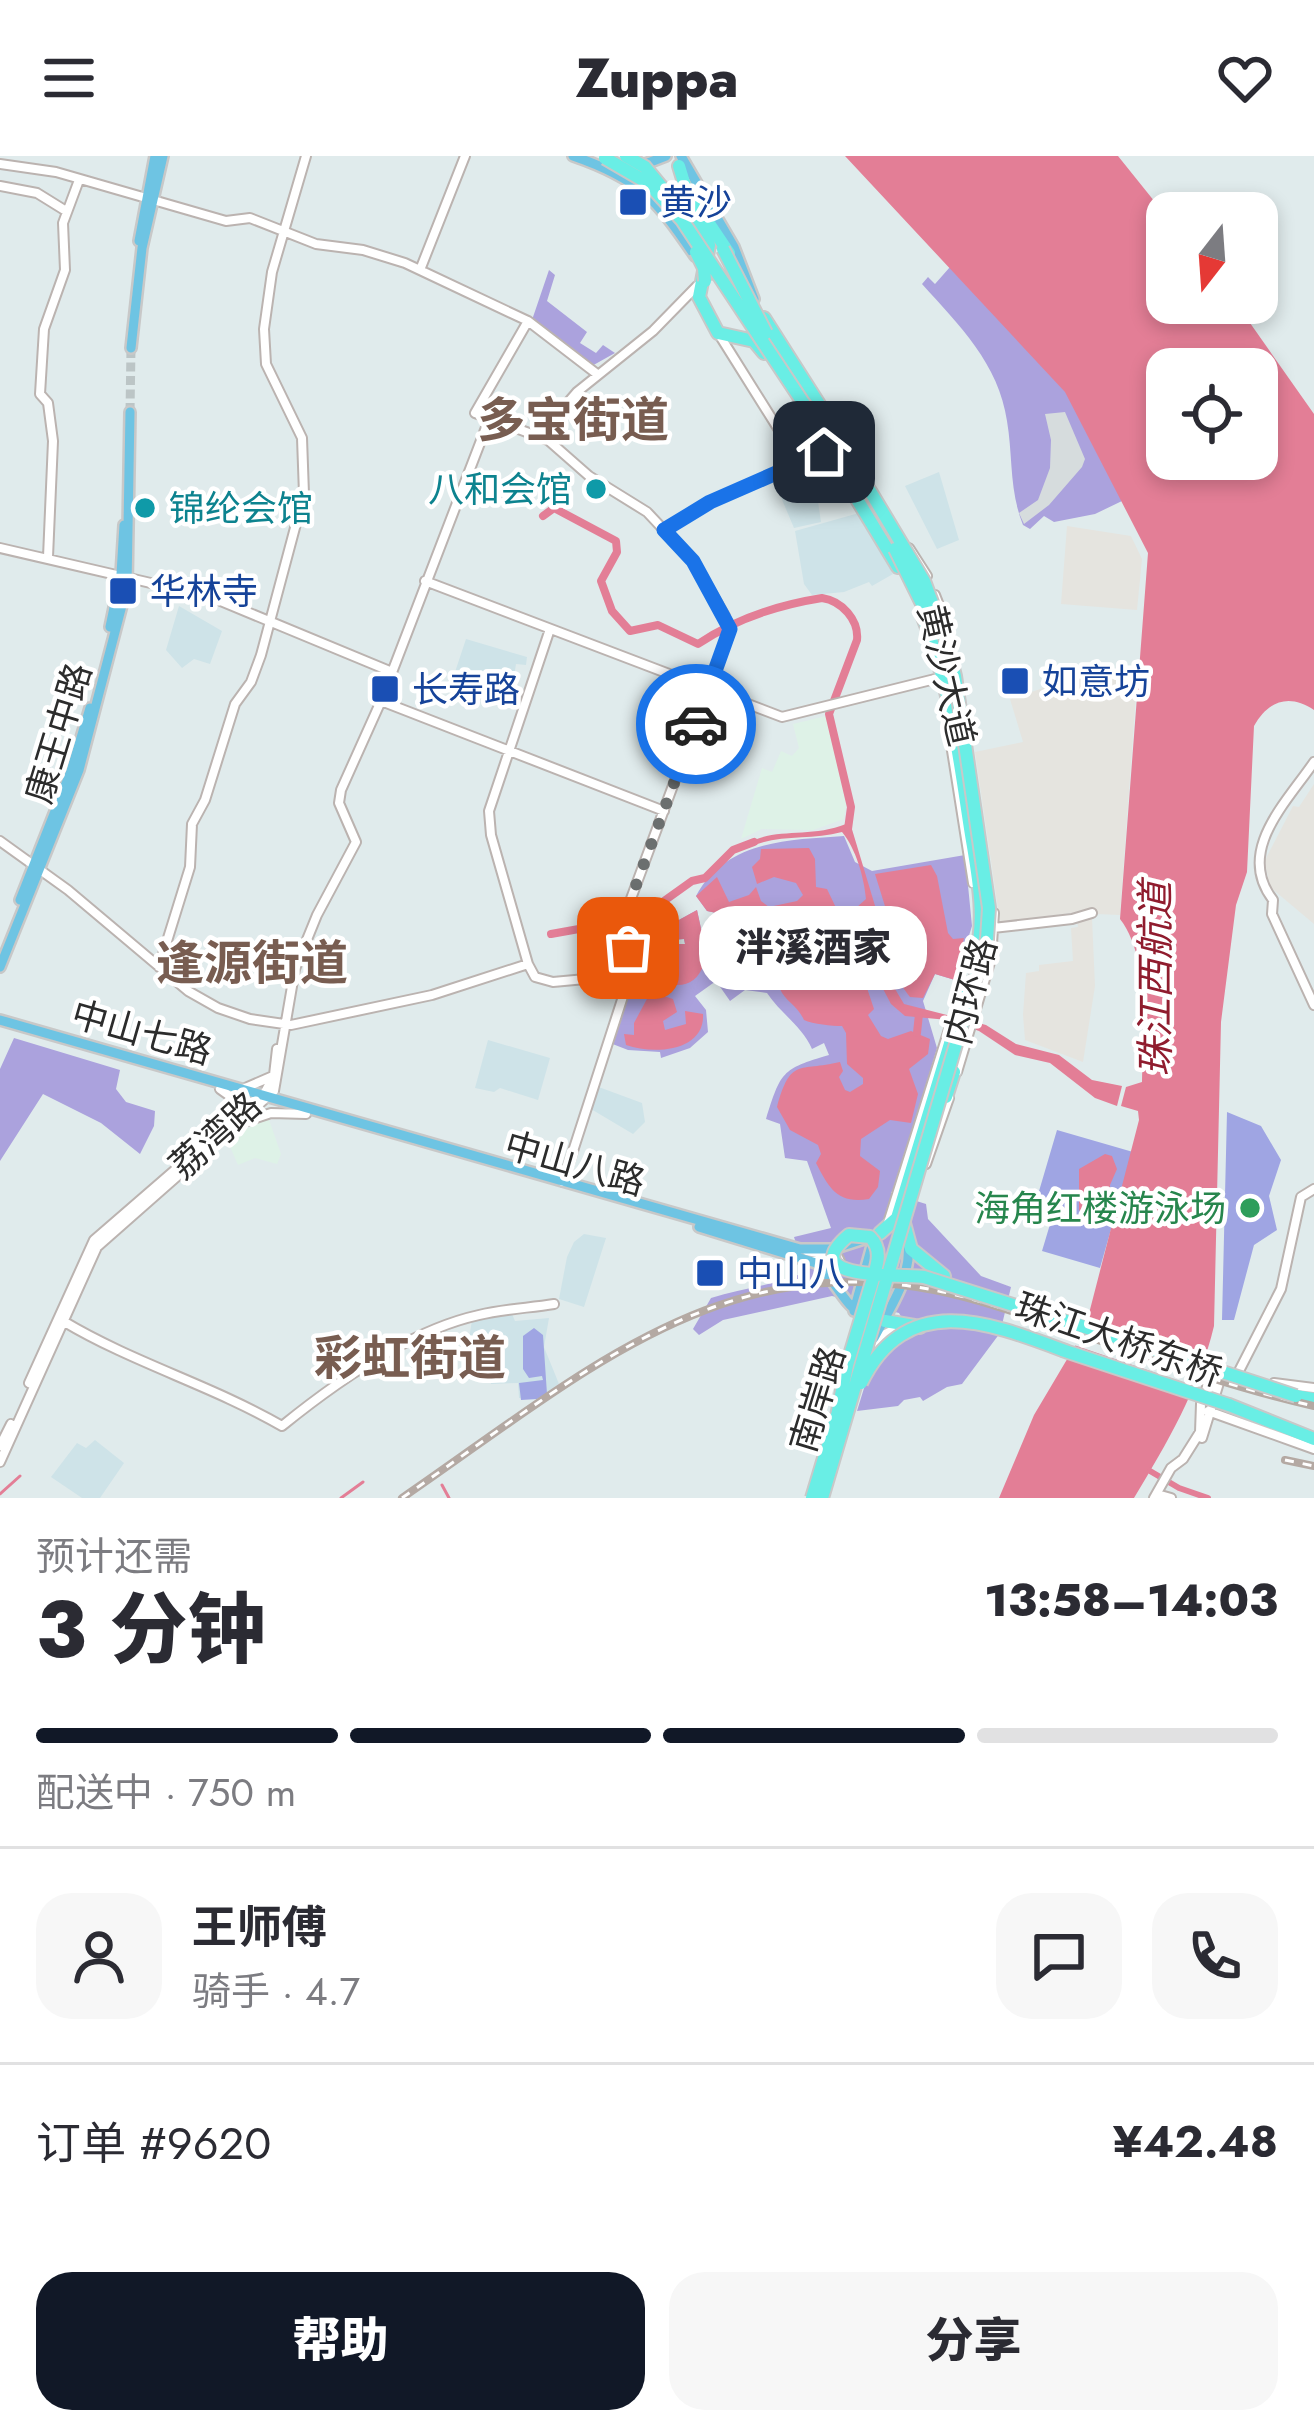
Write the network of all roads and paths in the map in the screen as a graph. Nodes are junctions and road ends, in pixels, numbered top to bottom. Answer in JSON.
{"nodes":[{"id":1,"x":159,"y":156,"type":"edge"},
{"id":2,"x":306,"y":156,"type":"edge"},
{"id":3,"x":465,"y":156,"type":"edge"},
{"id":4,"x":573,"y":156,"type":"edge"},
{"id":5,"x":588,"y":156,"type":"edge"},
{"id":6,"x":657,"y":161,"type":"edge"},
{"id":7,"x":604,"y":162,"type":"edge"},
{"id":8,"x":0,"y":164,"type":"edge"},
{"id":9,"x":79,"y":180,"type":"junction"},
{"id":10,"x":0,"y":186,"type":"edge"},
{"id":11,"x":648,"y":186,"type":"junction"},
{"id":12,"x":686,"y":189,"type":"junction"},
{"id":13,"x":150,"y":200,"type":"junction"},
{"id":14,"x":67,"y":211,"type":"junction"},
{"id":15,"x":285,"y":231,"type":"junction"},
{"id":16,"x":698,"y":250,"type":"junction"},
{"id":17,"x":420,"y":271,"type":"junction"},
{"id":18,"x":703,"y":280,"type":"junction"},
{"id":19,"x":734,"y":288,"type":"junction"},
{"id":20,"x":754,"y":299,"type":"junction"},
{"id":21,"x":528,"y":321,"type":"junction"},
{"id":22,"x":718,"y":333,"type":"junction"},
{"id":23,"x":779,"y":342,"type":"junction"},
{"id":24,"x":758,"y":344,"type":"junction"},
{"id":25,"x":129,"y":348,"type":"tunnel mouth"},
{"id":26,"x":597,"y":374,"type":"junction"},
{"id":27,"x":804,"y":396,"type":"junction"},
{"id":28,"x":128,"y":412,"type":"tunnel mouth"},
{"id":29,"x":490,"y":417,"type":"junction"},
{"id":30,"x":834,"y":428,"type":"junction"},
{"id":31,"x":817,"y":431,"type":"junction"},
{"id":32,"x":540,"y":435,"type":"junction"},
{"id":33,"x":827,"y":450,"type":"junction"},
{"id":34,"x":844,"y":452,"type":"junction"},
{"id":35,"x":799,"y":462,"type":"junction"},
{"id":36,"x":870,"y":494,"type":"junction"},
{"id":37,"x":878,"y":519,"type":"junction"},
{"id":38,"x":664,"y":530,"type":"junction"},
{"id":39,"x":900,"y":546,"type":"junction"},
{"id":40,"x":0,"y":548,"type":"edge"},
{"id":41,"x":48,"y":557,"type":"junction"},
{"id":42,"x":125,"y":575,"type":"junction"},
{"id":43,"x":424,"y":581,"type":"junction"},
{"id":44,"x":926,"y":584,"type":"junction"},
{"id":45,"x":272,"y":620,"type":"junction"},
{"id":46,"x":550,"y":629,"type":"junction"},
{"id":47,"x":937,"y":632,"type":"junction"},
{"id":48,"x":392,"y":672,"type":"junction"},
{"id":49,"x":944,"y":680,"type":"junction"},
{"id":50,"x":709,"y":690,"type":"junction"},
{"id":51,"x":381,"y":701,"type":"junction"},
{"id":52,"x":961,"y":726,"type":"junction"},
{"id":53,"x":509,"y":751,"type":"junction"},
{"id":54,"x":1314,"y":762,"type":"edge"},
{"id":55,"x":664,"y":811,"type":"junction"},
{"id":56,"x":965,"y":815,"type":"junction"},
{"id":57,"x":0,"y":841,"type":"edge"},
{"id":58,"x":38,"y":867,"type":"junction"},
{"id":59,"x":1092,"y":913,"type":"dead end"},
{"id":60,"x":988,"y":928,"type":"junction"},
{"id":61,"x":986,"y":947,"type":"junction"},
{"id":62,"x":0,"y":950,"type":"edge"},
{"id":63,"x":528,"y":964,"type":"junction"},
{"id":64,"x":1297,"y":965,"type":"junction"},
{"id":65,"x":0,"y":967,"type":"edge"},
{"id":66,"x":159,"y":967,"type":"junction"},
{"id":67,"x":628,"y":974,"type":"junction"},
{"id":68,"x":614,"y":979,"type":"junction"},
{"id":69,"x":963,"y":983,"type":"joint"},
{"id":70,"x":622,"y":988,"type":"junction"},
{"id":71,"x":1314,"y":995,"type":"edge"},
{"id":72,"x":1314,"y":1005,"type":"edge"},
{"id":73,"x":961,"y":1018,"type":"junction"},
{"id":74,"x":3,"y":1024,"type":"edge"},
{"id":75,"x":285,"y":1026,"type":"junction"},
{"id":76,"x":281,"y":1060,"type":"junction"},
{"id":77,"x":274,"y":1076,"type":"junction"},
{"id":78,"x":220,"y":1089,"type":"junction"},
{"id":79,"x":242,"y":1090,"type":"junction"},
{"id":80,"x":263,"y":1098,"type":"junction"},
{"id":81,"x":305,"y":1110,"type":"junction"},
{"id":82,"x":231,"y":1127,"type":"junction"},
{"id":83,"x":927,"y":1156,"type":"junction"},
{"id":84,"x":560,"y":1182,"type":"junction"},
{"id":85,"x":1314,"y":1189,"type":"edge"},
{"id":86,"x":898,"y":1193,"type":"junction"},
{"id":87,"x":905,"y":1229,"type":"junction"},
{"id":88,"x":880,"y":1233,"type":"junction"},
{"id":89,"x":801,"y":1253,"type":"junction"},
{"id":90,"x":554,"y":1304,"type":"dead end"},
{"id":91,"x":857,"y":1313,"type":"junction"},
{"id":92,"x":63,"y":1321,"type":"junction"},
{"id":93,"x":885,"y":1321,"type":"junction"},
{"id":94,"x":1064,"y":1321,"type":"junction"},
{"id":95,"x":904,"y":1324,"type":"junction"},
{"id":96,"x":869,"y":1336,"type":"junction"},
{"id":97,"x":1068,"y":1352,"type":"junction"},
{"id":98,"x":868,"y":1353,"type":"junction"},
{"id":99,"x":1232,"y":1371,"type":"junction"},
{"id":100,"x":1314,"y":1394,"type":"edge"},
{"id":101,"x":1201,"y":1406,"type":"junction"},
{"id":102,"x":839,"y":1411,"type":"junction"},
{"id":103,"x":1227,"y":1411,"type":"junction"},
{"id":104,"x":1211,"y":1412,"type":"junction"},
{"id":105,"x":1207,"y":1429,"type":"junction"},
{"id":106,"x":1314,"y":1436,"type":"edge"},
{"id":107,"x":0,"y":1446,"type":"edge"},
{"id":108,"x":1314,"y":1449,"type":"edge"},
{"id":109,"x":0,"y":1462,"type":"edge"},
{"id":110,"x":1166,"y":1477,"type":"junction"},
{"id":111,"x":818,"y":1496,"type":"edge"},
{"id":112,"x":1156,"y":1496,"type":"edge"},
{"id":113,"x":1172,"y":1498,"type":"edge"}],
"edges":[{"from":1,"to":13,"type":"main road"},
{"from":2,"to":15,"type":"street"},
{"from":3,"to":17,"type":"street"},
{"from":4,"to":7,"type":"main road"},
{"from":5,"to":6,"type":"main road"},
{"from":6,"to":11,"type":"highway"},
{"from":6,"to":12,"type":"highway"},
{"from":6,"to":18,"type":"highway","bridge":true},
{"from":6,"to":18,"type":"highway"},
{"from":6,"to":19,"type":"highway","name":"内环路","bridge":true},
{"from":6,"to":20,"type":"main road","name":"黄沙大道"},
{"from":7,"to":11,"type":"highway"},
{"from":7,"to":18,"type":"main road"},
{"from":7,"to":52,"type":"highway","name":"内环路","bridge":true},
{"from":8,"to":9,"type":"street"},
{"from":9,"to":13,"type":"street"},
{"from":9,"to":14,"type":"street"},
{"from":10,"to":14,"type":"street"},
{"from":11,"to":16,"type":"highway","bridge":true},
{"from":12,"to":20,"type":"highway"},
{"from":12,"to":27,"type":"highway","bridge":true},
{"from":13,"to":15,"type":"street"},
{"from":13,"to":25,"type":"main road"},
{"from":14,"to":41,"type":"street"},
{"from":15,"to":17,"type":"street"},
{"from":15,"to":45,"type":"street"},
{"from":16,"to":18,"type":"highway","bridge":true},
{"from":16,"to":19,"type":"highway","bridge":true},
{"from":17,"to":21,"type":"street"},
{"from":18,"to":20,"type":"highway"},
{"from":18,"to":22,"type":"highway"},
{"from":18,"to":26,"type":"street"},
{"from":19,"to":27,"type":"highway","name":"内环路","bridge":true},
{"from":20,"to":22,"type":"highway"},
{"from":20,"to":23,"type":"highway","name":"黄沙大道"},
{"from":21,"to":26,"type":"street"},
{"from":21,"to":29,"type":"street"},
{"from":22,"to":24,"type":"highway"},
{"from":22,"to":35,"type":"street"},
{"from":23,"to":24,"type":"highway"},
{"from":23,"to":30,"type":"highway","name":"黄沙大道"},
{"from":24,"to":31,"type":"highway","name":"黄沙大道"},
{"from":26,"to":32,"type":"street"},
{"from":27,"to":34,"type":"highway"},
{"from":27,"to":37,"type":"highway","name":"内环路"},
{"from":28,"to":42,"type":"main road","name":"康王中路"},
{"from":29,"to":32,"type":"street"},
{"from":29,"to":43,"type":"street"},
{"from":30,"to":34,"type":"highway"},
{"from":30,"to":39,"type":"highway","name":"黄沙大道"},
{"from":31,"to":33,"type":"highway","name":"黄沙大道"},
{"from":31,"to":37,"type":"highway"},
{"from":32,"to":38,"type":"street"},
{"from":33,"to":35,"type":"street"},
{"from":33,"to":47,"type":"highway","name":"黄沙大道"},
{"from":34,"to":36,"type":"highway"},
{"from":35,"to":38,"type":"street"},
{"from":36,"to":39,"type":"highway"},
{"from":36,"to":44,"type":"highway"},
{"from":37,"to":39,"type":"highway","name":"内环路"},
{"from":38,"to":50,"type":"street"},
{"from":39,"to":44,"type":"highway","name":"黄沙大道"},
{"from":39,"to":52,"type":"highway","bridge":true},
{"from":39,"to":60,"type":"street"},
{"from":39,"to":73,"type":"highway","name":"内环路","bridge":true},
{"from":40,"to":41,"type":"street"},
{"from":41,"to":42,"type":"street"},
{"from":42,"to":45,"type":"street"},
{"from":42,"to":58,"type":"main road","name":"康王中路"},
{"from":43,"to":46,"type":"street"},
{"from":43,"to":48,"type":"street"},
{"from":44,"to":47,"type":"highway","name":"黄沙大道"},
{"from":45,"to":48,"type":"street"},
{"from":45,"to":66,"type":"street"},
{"from":46,"to":50,"type":"street"},
{"from":46,"to":53,"type":"street"},
{"from":47,"to":49,"type":"main road","name":"黄沙大道"},
{"from":47,"to":49,"type":"highway","name":"黄沙大道"},
{"from":48,"to":51,"type":"street"},
{"from":49,"to":50,"type":"street"},
{"from":49,"to":56,"type":"highway","name":"黄沙大道"},
{"from":49,"to":60,"type":"highway","name":"黄沙大道"},
{"from":50,"to":55,"type":"street"},
{"from":51,"to":53,"type":"street"},
{"from":51,"to":75,"type":"street"},
{"from":52,"to":61,"type":"highway","name":"内环路","bridge":true},
{"from":53,"to":55,"type":"street"},
{"from":53,"to":63,"type":"street"},
{"from":54,"to":64,"type":"street"},
{"from":55,"to":67,"type":"street"},
{"from":56,"to":60,"type":"highway","name":"黄沙大道"},
{"from":56,"to":69,"type":"street"},
{"from":57,"to":58,"type":"street"},
{"from":58,"to":62,"type":"main road","name":"康王中路"},
{"from":58,"to":65,"type":"main road","name":"康王中路"},
{"from":58,"to":66,"type":"street"},
{"from":59,"to":60,"type":"street"},
{"from":60,"to":73,"type":"highway","name":"黄沙大道"},
{"from":61,"to":83,"type":"highway","bridge":true},
{"from":61,"to":111,"type":"highway","name":"内环路","bridge":true},
{"from":63,"to":68,"type":"street"},
{"from":63,"to":75,"type":"street"},
{"from":64,"to":71,"type":"street"},
{"from":64,"to":72,"type":"street"},
{"from":66,"to":75,"type":"street"},
{"from":67,"to":68,"type":"street"},
{"from":67,"to":70,"type":"street"},
{"from":67,"to":84,"type":"street"},
{"from":68,"to":70,"type":"street"},
{"from":69,"to":73,"type":"highway"},
{"from":70,"to":84,"type":"street"},
{"from":73,"to":83,"type":"highway","name":"黄沙大道"},
{"from":73,"to":86,"type":"highway","bridge":true},
{"from":73,"to":86,"type":"street"},
{"from":73,"to":87,"type":"highway","name":"黄沙大道"},
{"from":73,"to":102,"type":"highway","name":"内环路","bridge":true},
{"from":74,"to":78,"type":"main road","name":"中山七路"},
{"from":74,"to":79,"type":"main road","name":"中山七路"},
{"from":75,"to":76,"type":"street","name":"荔湾路"},
{"from":75,"to":77,"type":"street","name":"荔湾路"},
{"from":76,"to":80,"type":"street","name":"荔湾路"},
{"from":76,"to":81,"type":"street"},
{"from":77,"to":79,"type":"street"},
{"from":77,"to":80,"type":"street","name":"荔湾路"},
{"from":78,"to":80,"type":"main road","name":"中山七路"},
{"from":78,"to":82,"type":"street"},
{"from":79,"to":80,"type":"main road","name":"中山七路"},
{"from":80,"to":81,"type":"main road","name":"中山八路"},
{"from":80,"to":82,"type":"street","name":"荔湾路"},
{"from":81,"to":82,"type":"street"},
{"from":81,"to":84,"type":"main road","name":"中山八路"},
{"from":82,"to":92,"type":"street","name":"荔湾路"},
{"from":82,"to":107,"type":"street","name":"荔湾路"},
{"from":83,"to":87,"type":"highway","name":"黄沙大道"},
{"from":84,"to":89,"type":"main road","name":"中山八路"},
{"from":85,"to":99,"type":"street"},
{"from":86,"to":87,"type":"street"},
{"from":87,"to":88,"type":"highway"},
{"from":87,"to":88,"type":"main road"},
{"from":87,"to":93,"type":"main road","name":"南岸路"},
{"from":87,"to":94,"type":"highway","name":"珠江大桥东桥","bridge":true},
{"from":88,"to":89,"type":"main road","name":"中山八路"},
{"from":88,"to":91,"type":"main road"},
{"from":89,"to":89,"type":"street"},
{"from":89,"to":91,"type":"main road","name":"中山八路"},
{"from":90,"to":92,"type":"street"},
{"from":91,"to":93,"type":"main road"},
{"from":91,"to":96,"type":"main road","name":"南岸路"},
{"from":91,"to":102,"type":"street"},
{"from":92,"to":109,"type":"street","name":"荔湾路"},
{"from":93,"to":95,"type":"highway","name":"珠江大桥东桥"},
{"from":93,"to":96,"type":"main road","name":"南岸路"},
{"from":94,"to":100,"type":"highway","name":"珠江大桥东桥","bridge":true},
{"from":94,"to":102,"type":"highway","bridge":true},
{"from":95,"to":97,"type":"highway","name":"珠江大桥东桥","bridge":true},
{"from":95,"to":98,"type":"street"},
{"from":96,"to":98,"type":"main road","name":"南岸路"},
{"from":96,"to":102,"type":"main road","name":"南岸路"},
{"from":97,"to":103,"type":"highway","name":"珠江大桥东桥","bridge":true},
{"from":97,"to":111,"type":"highway","bridge":true},
{"from":98,"to":111,"type":"main road","name":"南岸路"},
{"from":99,"to":100,"type":"street"},
{"from":99,"to":101,"type":"street"},
{"from":99,"to":104,"type":"street"},
{"from":101,"to":104,"type":"street"},
{"from":101,"to":110,"type":"street"},
{"from":102,"to":111,"type":"highway","name":"内环路","bridge":true},
{"from":103,"to":104,"type":"street"},
{"from":103,"to":105,"type":"street"},
{"from":103,"to":106,"type":"highway","name":"珠江大桥东桥"},
{"from":103,"to":108,"type":"street"},
{"from":104,"to":105,"type":"street"},
{"from":105,"to":110,"type":"street"},
{"from":110,"to":112,"type":"street"},
{"from":112,"to":113,"type":"street"}]}
